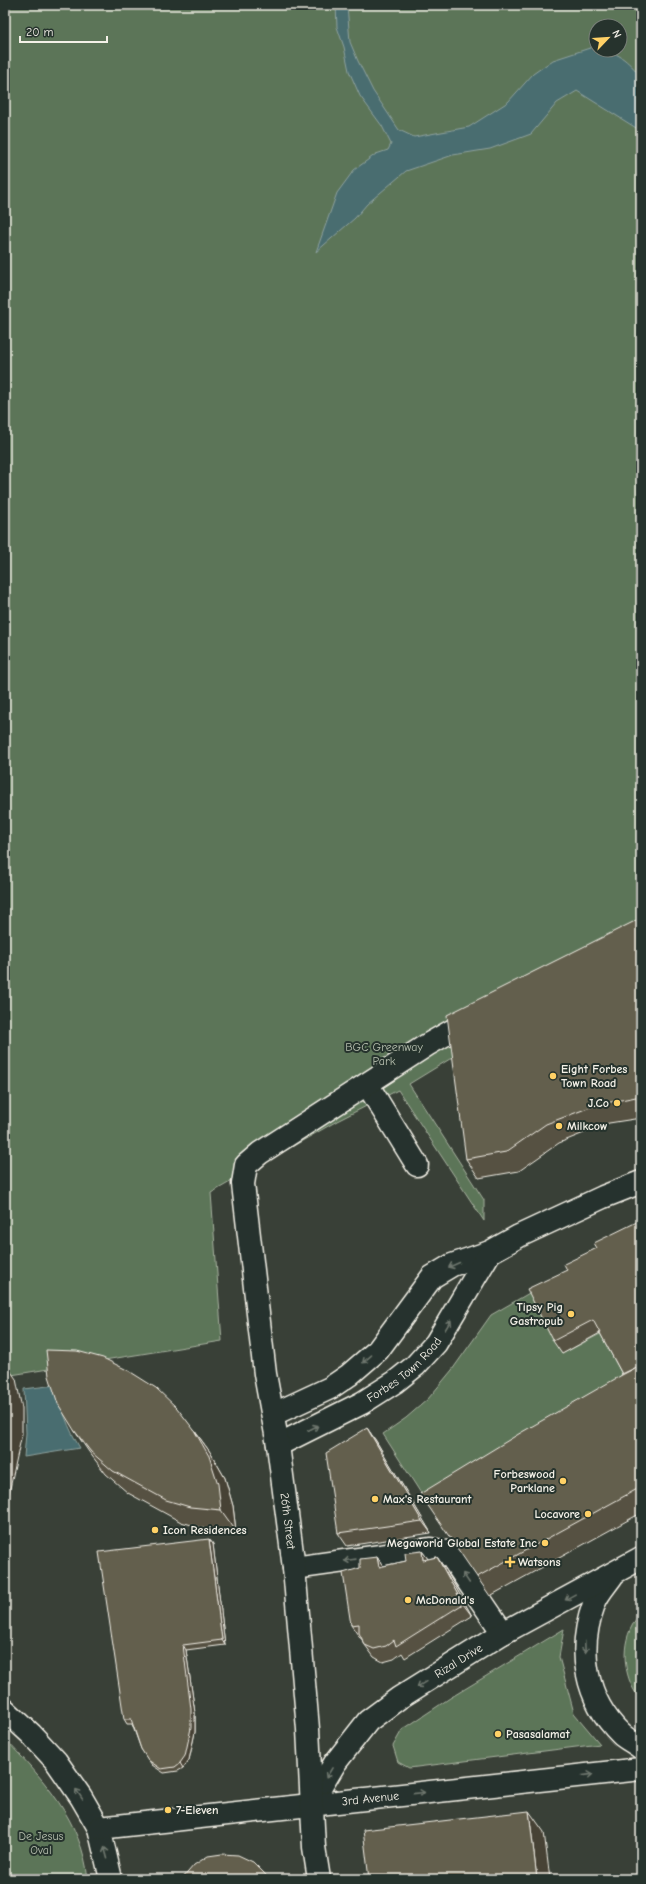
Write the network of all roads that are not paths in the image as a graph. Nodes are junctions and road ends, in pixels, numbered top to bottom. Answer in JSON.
{"nodes":[{"id":1,"x":494,"y":1006,"type":"edge"},
{"id":2,"x":367,"y":1084,"type":"junction"},
{"id":3,"x":417,"y":1165,"type":"dead end"},
{"id":4,"x":641,"y":1182,"type":"edge"},
{"id":5,"x":490,"y":1252,"type":"junction"},
{"id":6,"x":274,"y":1414,"type":"junction"},
{"id":7,"x":278,"y":1445,"type":"junction"},
{"id":8,"x":641,"y":1558,"type":"edge"},
{"id":9,"x":294,"y":1568,"type":"junction"},
{"id":10,"x":614,"y":1573,"type":"junction"},
{"id":11,"x":504,"y":1633,"type":"junction"},
{"id":12,"x":5,"y":1710,"type":"edge"},
{"id":13,"x":641,"y":1748,"type":"edge"},
{"id":14,"x":641,"y":1769,"type":"edge"},
{"id":15,"x":310,"y":1805,"type":"junction"},
{"id":16,"x":99,"y":1828,"type":"junction"},
{"id":17,"x":112,"y":1879,"type":"edge"},
{"id":18,"x":319,"y":1879,"type":"edge"}],
"edges":[{"from":1,"to":2,"type":"street"},
{"from":2,"to":3,"type":"street"},
{"from":2,"to":6,"type":"street","name":"26th Street"},
{"from":4,"to":5,"type":"street"},
{"from":5,"to":6,"type":"street","one_way":true},
{"from":7,"to":5,"type":"street","name":"Forbes Town Road","one_way":true},
{"from":6,"to":7,"type":"street","name":"26th Street"},
{"from":7,"to":9,"type":"street","name":"26th Street"},
{"from":8,"to":10,"type":"street","name":"Rizal Drive"},
{"from":11,"to":9,"type":"street","one_way":true},
{"from":9,"to":15,"type":"street","name":"26th Street"},
{"from":10,"to":11,"type":"street","name":"Rizal Drive","one_way":true},
{"from":10,"to":13,"type":"street","one_way":true},
{"from":11,"to":15,"type":"street","name":"Rizal Drive","one_way":true},
{"from":16,"to":12,"type":"street","one_way":true},
{"from":15,"to":14,"type":"street","name":"3rd Avenue","one_way":true},
{"from":15,"to":16,"type":"street","name":"3rd Avenue"},
{"from":15,"to":18,"type":"street","name":"26th Street"},
{"from":17,"to":16,"type":"street","one_way":true}]}
